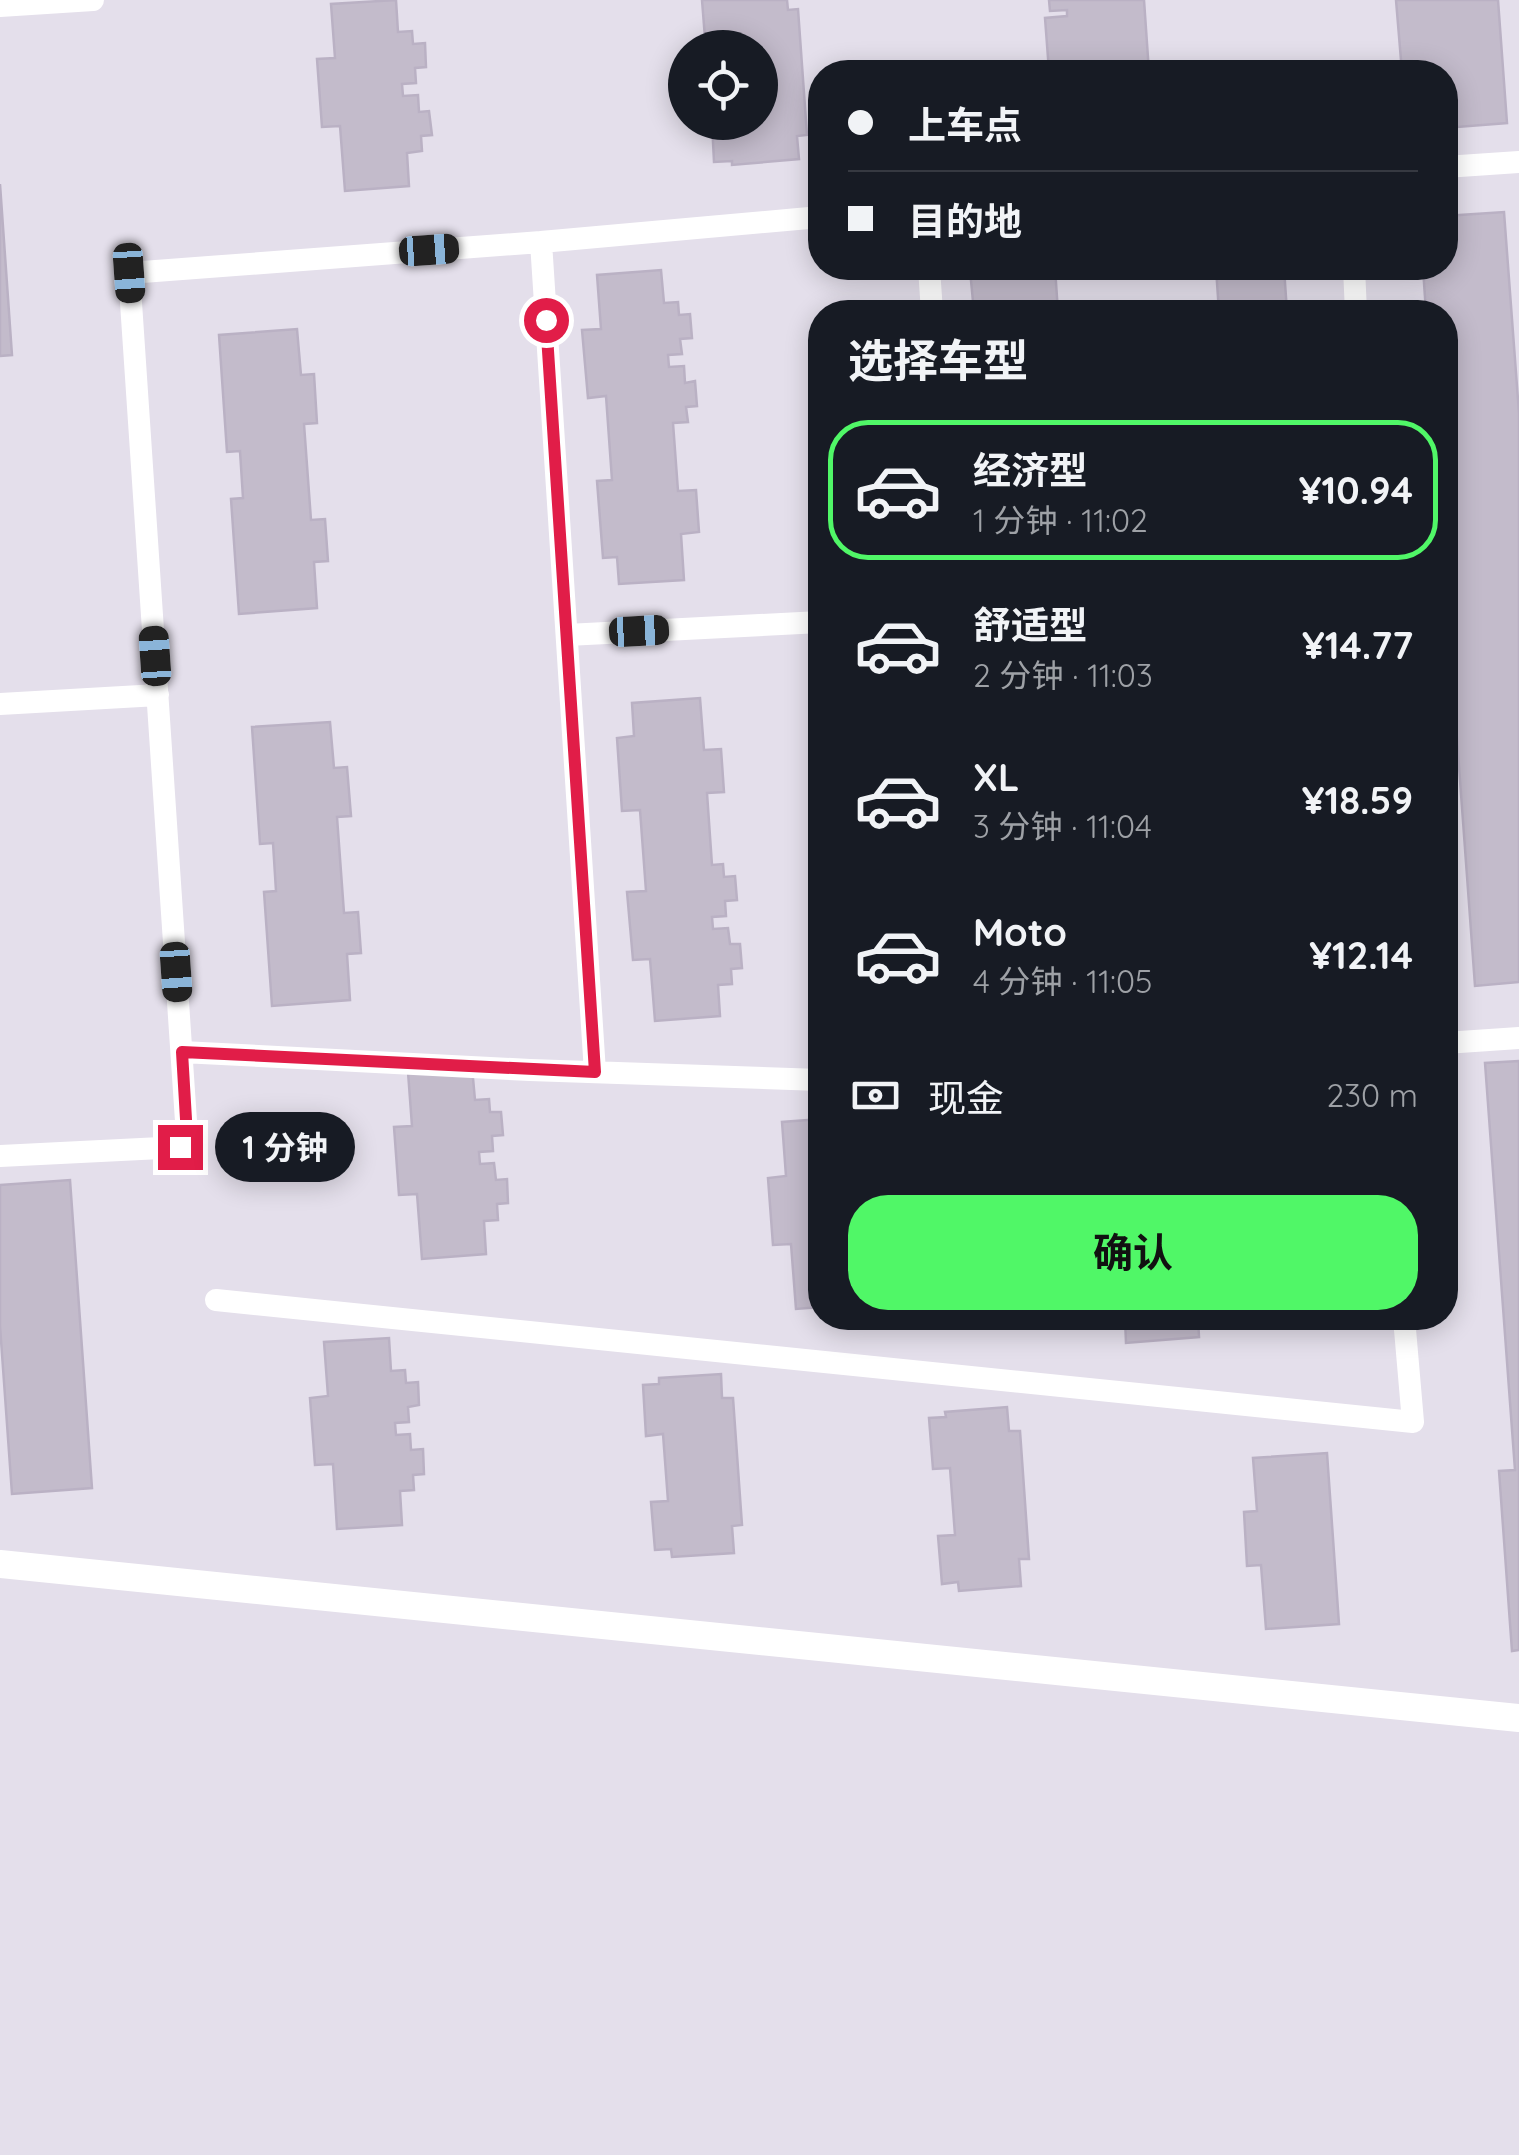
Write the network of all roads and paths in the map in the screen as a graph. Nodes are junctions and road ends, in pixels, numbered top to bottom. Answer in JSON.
{"nodes":[{"id":1,"x":93,"y":0,"type":"edge"},
{"id":2,"x":0,"y":6,"type":"edge"},
{"id":3,"x":1519,"y":162,"type":"edge"},
{"id":4,"x":1458,"y":166,"type":"edge"},
{"id":5,"x":808,"y":218,"type":"edge"},
{"id":6,"x":541,"y":242,"type":"junction"},
{"id":7,"x":808,"y":623,"type":"edge"},
{"id":8,"x":567,"y":635,"type":"junction"},
{"id":9,"x":158,"y":695,"type":"junction"},
{"id":10,"x":0,"y":704,"type":"edge"},
{"id":11,"x":1519,"y":1038,"type":"edge"},
{"id":12,"x":1458,"y":1042,"type":"edge"},
{"id":13,"x":182,"y":1052,"type":"junction"},
{"id":14,"x":595,"y":1072,"type":"junction"},
{"id":15,"x":808,"y":1080,"type":"edge"},
{"id":16,"x":0,"y":1156,"type":"edge"},
{"id":17,"x":216,"y":1300,"type":"dead end"},
{"id":18,"x":1405,"y":1330,"type":"edge"},
{"id":19,"x":0,"y":1564,"type":"edge"},
{"id":20,"x":1519,"y":1718,"type":"edge"}],
"edges":[{"from":1,"to":2,"type":"lane"},
{"from":3,"to":4,"type":"lane"},
{"from":5,"to":6,"type":"lane"},
{"from":6,"to":8,"type":"lane"},
{"from":6,"to":9,"type":"lane"},
{"from":7,"to":8,"type":"lane"},
{"from":8,"to":14,"type":"lane"},
{"from":9,"to":10,"type":"lane"},
{"from":9,"to":13,"type":"lane"},
{"from":11,"to":12,"type":"lane"},
{"from":13,"to":14,"type":"lane"},
{"from":13,"to":16,"type":"lane"},
{"from":14,"to":15,"type":"lane"},
{"from":17,"to":18,"type":"lane"},
{"from":19,"to":20,"type":"street"}]}
